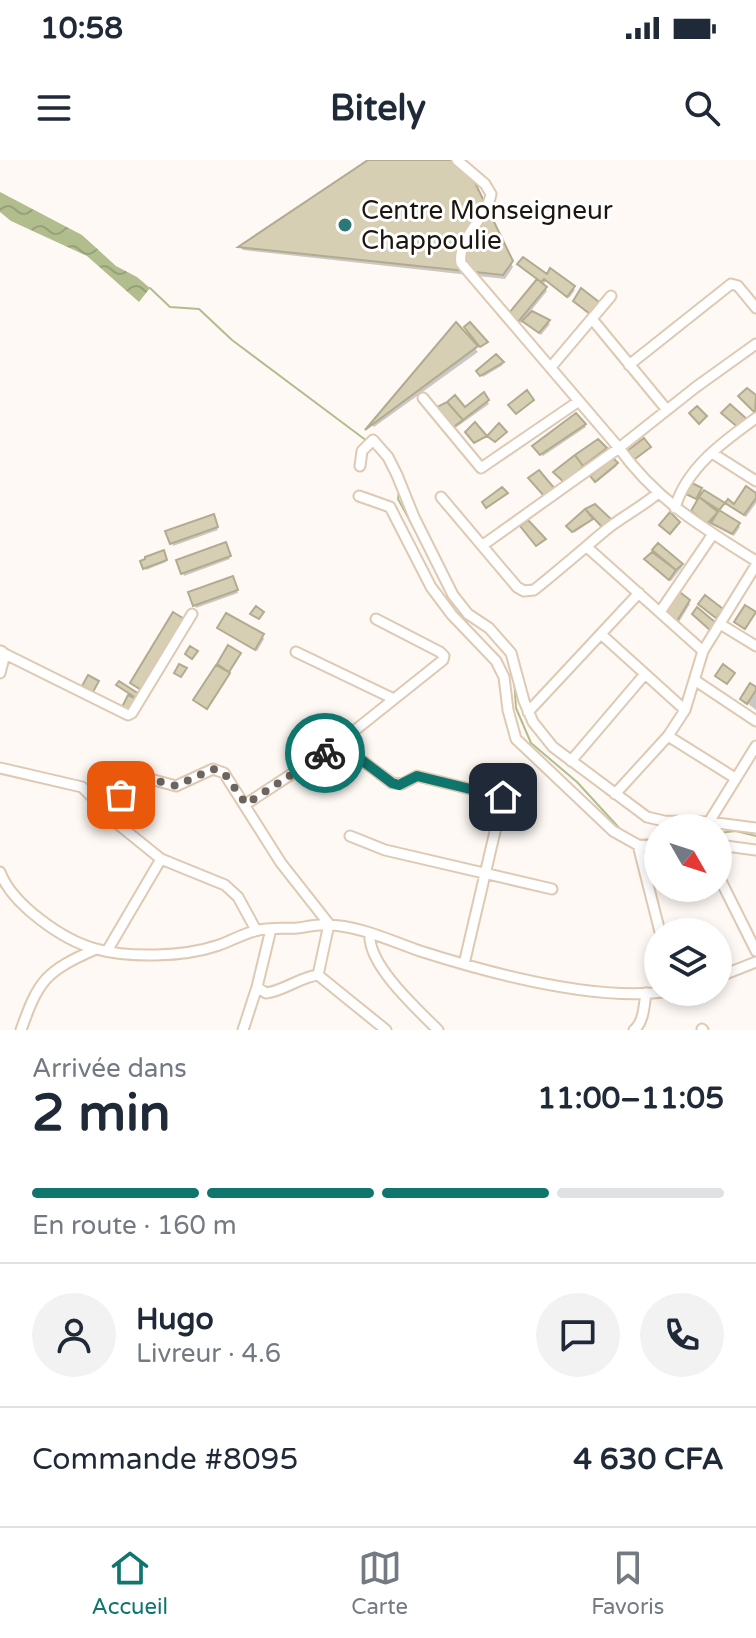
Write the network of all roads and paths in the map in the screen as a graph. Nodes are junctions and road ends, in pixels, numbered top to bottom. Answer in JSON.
{"nodes":[{"id":1,"x":457,"y":160,"type":"edge"},
{"id":2,"x":611,"y":296,"type":"dead end"},
{"id":3,"x":756,"y":308,"type":"edge"},
{"id":4,"x":592,"y":319,"type":"junction"},
{"id":5,"x":756,"y":344,"type":"edge"},
{"id":6,"x":629,"y":365,"type":"junction"},
{"id":7,"x":551,"y":367,"type":"junction"},
{"id":8,"x":423,"y":398,"type":"dead end"},
{"id":9,"x":579,"y":401,"type":"junction"},
{"id":10,"x":667,"y":410,"type":"junction"},
{"id":11,"x":756,"y":418,"type":"edge"},
{"id":12,"x":619,"y":448,"type":"junction"},
{"id":13,"x":712,"y":453,"type":"junction"},
{"id":14,"x":360,"y":466,"type":"dead end"},
{"id":15,"x":756,"y":481,"type":"edge"},
{"id":16,"x":658,"y":493,"type":"junction"},
{"id":17,"x":359,"y":496,"type":"dead end"},
{"id":18,"x":441,"y":497,"type":"dead end"},
{"id":19,"x":675,"y":508,"type":"junction"},
{"id":20,"x":713,"y":534,"type":"junction"},
{"id":21,"x":483,"y":545,"type":"junction"},
{"id":22,"x":588,"y":548,"type":"junction"},
{"id":23,"x":756,"y":563,"type":"edge"},
{"id":24,"x":639,"y":593,"type":"junction"},
{"id":25,"x":660,"y":612,"type":"junction"},
{"id":26,"x":192,"y":614,"type":"dead end"},
{"id":27,"x":376,"y":619,"type":"dead end"},
{"id":28,"x":720,"y":624,"type":"junction"},
{"id":29,"x":602,"y":635,"type":"junction"},
{"id":30,"x":756,"y":646,"type":"edge"},
{"id":31,"x":703,"y":651,"type":"junction"},
{"id":32,"x":2,"y":652,"type":"edge"},
{"id":33,"x":296,"y":652,"type":"dead end"},
{"id":34,"x":0,"y":673,"type":"edge"},
{"id":35,"x":645,"y":674,"type":"junction"},
{"id":36,"x":696,"y":681,"type":"junction"},
{"id":37,"x":394,"y":699,"type":"junction"},
{"id":38,"x":685,"y":710,"type":"junction"},
{"id":39,"x":528,"y":712,"type":"junction"},
{"id":40,"x":756,"y":721,"type":"edge"},
{"id":41,"x":668,"y":736,"type":"junction"},
{"id":42,"x":339,"y":743,"type":"junction"},
{"id":43,"x":756,"y":746,"type":"edge"},
{"id":44,"x":571,"y":761,"type":"junction"},
{"id":45,"x":0,"y":768,"type":"edge"},
{"id":46,"x":508,"y":776,"type":"dead end"},
{"id":47,"x":735,"y":778,"type":"junction"},
{"id":48,"x":615,"y":794,"type":"junction"},
{"id":49,"x":503,"y":797,"type":"junction"},
{"id":50,"x":246,"y":804,"type":"junction"},
{"id":51,"x":104,"y":809,"type":"junction"},
{"id":52,"x":714,"y":814,"type":"edge"},
{"id":53,"x":644,"y":815,"type":"edge"},
{"id":54,"x":732,"y":825,"type":"edge"},
{"id":55,"x":756,"y":828,"type":"edge"},
{"id":56,"x":350,"y":836,"type":"dead end"},
{"id":57,"x":638,"y":845,"type":"junction"},
{"id":58,"x":644,"y":846,"type":"edge"},
{"id":59,"x":732,"y":847,"type":"edge"},
{"id":60,"x":756,"y":850,"type":"edge"},
{"id":61,"x":161,"y":859,"type":"junction"},
{"id":62,"x":0,"y":872,"type":"edge"},
{"id":63,"x":485,"y":875,"type":"junction"},
{"id":64,"x":2,"y":884,"type":"edge"},
{"id":65,"x":552,"y":889,"type":"dead end"},
{"id":66,"x":732,"y":902,"type":"edge"},
{"id":67,"x":656,"y":918,"type":"edge"},
{"id":68,"x":329,"y":924,"type":"junction"},
{"id":69,"x":271,"y":929,"type":"junction"},
{"id":70,"x":256,"y":930,"type":"junction"},
{"id":71,"x":370,"y":934,"type":"junction"},
{"id":72,"x":96,"y":949,"type":"junction"},
{"id":73,"x":107,"y":951,"type":"junction"},
{"id":74,"x":756,"y":951,"type":"edge"},
{"id":75,"x":756,"y":962,"type":"edge"},
{"id":76,"x":464,"y":964,"type":"junction"},
{"id":77,"x":732,"y":971,"type":"edge"},
{"id":78,"x":318,"y":975,"type":"junction"},
{"id":79,"x":257,"y":987,"type":"junction"},
{"id":80,"x":644,"y":993,"type":"edge"},
{"id":81,"x":644,"y":1004,"type":"edge"},
{"id":82,"x":21,"y":1030,"type":"edge"},
{"id":83,"x":243,"y":1030,"type":"edge"},
{"id":84,"x":386,"y":1030,"type":"edge"},
{"id":85,"x":438,"y":1030,"type":"edge"},
{"id":86,"x":634,"y":1030,"type":"edge"}],
"edges":[{"from":1,"to":7,"type":"street"},
{"from":2,"to":4,"type":"street"},
{"from":3,"to":6,"type":"street"},
{"from":4,"to":6,"type":"street"},
{"from":4,"to":7,"type":"street"},
{"from":5,"to":10,"type":"street"},
{"from":6,"to":10,"type":"street"},
{"from":7,"to":9,"type":"street"},
{"from":8,"to":9,"type":"street"},
{"from":9,"to":12,"type":"street"},
{"from":10,"to":12,"type":"street"},
{"from":11,"to":13,"type":"street"},
{"from":12,"to":16,"type":"street"},
{"from":12,"to":21,"type":"street"},
{"from":13,"to":15,"type":"street"},
{"from":13,"to":19,"type":"street"},
{"from":14,"to":39,"type":"street"},
{"from":16,"to":19,"type":"street"},
{"from":16,"to":22,"type":"street"},
{"from":17,"to":57,"type":"street"},
{"from":18,"to":21,"type":"street"},
{"from":19,"to":20,"type":"street"},
{"from":20,"to":23,"type":"street"},
{"from":20,"to":25,"type":"street"},
{"from":21,"to":22,"type":"street"},
{"from":22,"to":24,"type":"street"},
{"from":23,"to":28,"type":"street"},
{"from":24,"to":25,"type":"street"},
{"from":24,"to":29,"type":"street"},
{"from":25,"to":31,"type":"street"},
{"from":26,"to":32,"type":"street"},
{"from":27,"to":37,"type":"street"},
{"from":28,"to":30,"type":"street"},
{"from":28,"to":31,"type":"street"},
{"from":29,"to":35,"type":"street"},
{"from":29,"to":39,"type":"street"},
{"from":31,"to":36,"type":"street"},
{"from":32,"to":34,"type":"street"},
{"from":33,"to":37,"type":"street"},
{"from":35,"to":38,"type":"street"},
{"from":35,"to":44,"type":"street"},
{"from":36,"to":38,"type":"street"},
{"from":36,"to":40,"type":"street"},
{"from":37,"to":42,"type":"street"},
{"from":38,"to":41,"type":"street"},
{"from":39,"to":44,"type":"street"},
{"from":41,"to":47,"type":"street"},
{"from":41,"to":48,"type":"street"},
{"from":42,"to":49,"type":"street"},
{"from":42,"to":50,"type":"street"},
{"from":43,"to":47,"type":"street"},
{"from":44,"to":48,"type":"street"},
{"from":45,"to":51,"type":"street"},
{"from":46,"to":49,"type":"street"},
{"from":47,"to":52,"type":"street"},
{"from":48,"to":53,"type":"street"},
{"from":49,"to":63,"type":"street"},
{"from":50,"to":51,"type":"street"},
{"from":50,"to":68,"type":"street"},
{"from":51,"to":61,"type":"street"},
{"from":54,"to":55,"type":"street"},
{"from":56,"to":63,"type":"street"},
{"from":57,"to":58,"type":"street"},
{"from":57,"to":67,"type":"street"},
{"from":59,"to":60,"type":"street"},
{"from":61,"to":70,"type":"street"},
{"from":61,"to":73,"type":"street"},
{"from":62,"to":64,"type":"street"},
{"from":63,"to":65,"type":"street"},
{"from":63,"to":76,"type":"street"},
{"from":64,"to":72,"type":"street"},
{"from":66,"to":74,"type":"street"},
{"from":68,"to":69,"type":"street"},
{"from":68,"to":71,"type":"street"},
{"from":68,"to":78,"type":"street"},
{"from":69,"to":70,"type":"street"},
{"from":69,"to":79,"type":"street"},
{"from":70,"to":73,"type":"street"},
{"from":71,"to":76,"type":"street"},
{"from":71,"to":85,"type":"street"},
{"from":72,"to":73,"type":"street"},
{"from":72,"to":82,"type":"street"},
{"from":75,"to":77,"type":"street"},
{"from":76,"to":80,"type":"street"},
{"from":78,"to":79,"type":"street"},
{"from":78,"to":84,"type":"street"},
{"from":79,"to":83,"type":"street"},
{"from":81,"to":86,"type":"street"}]}
